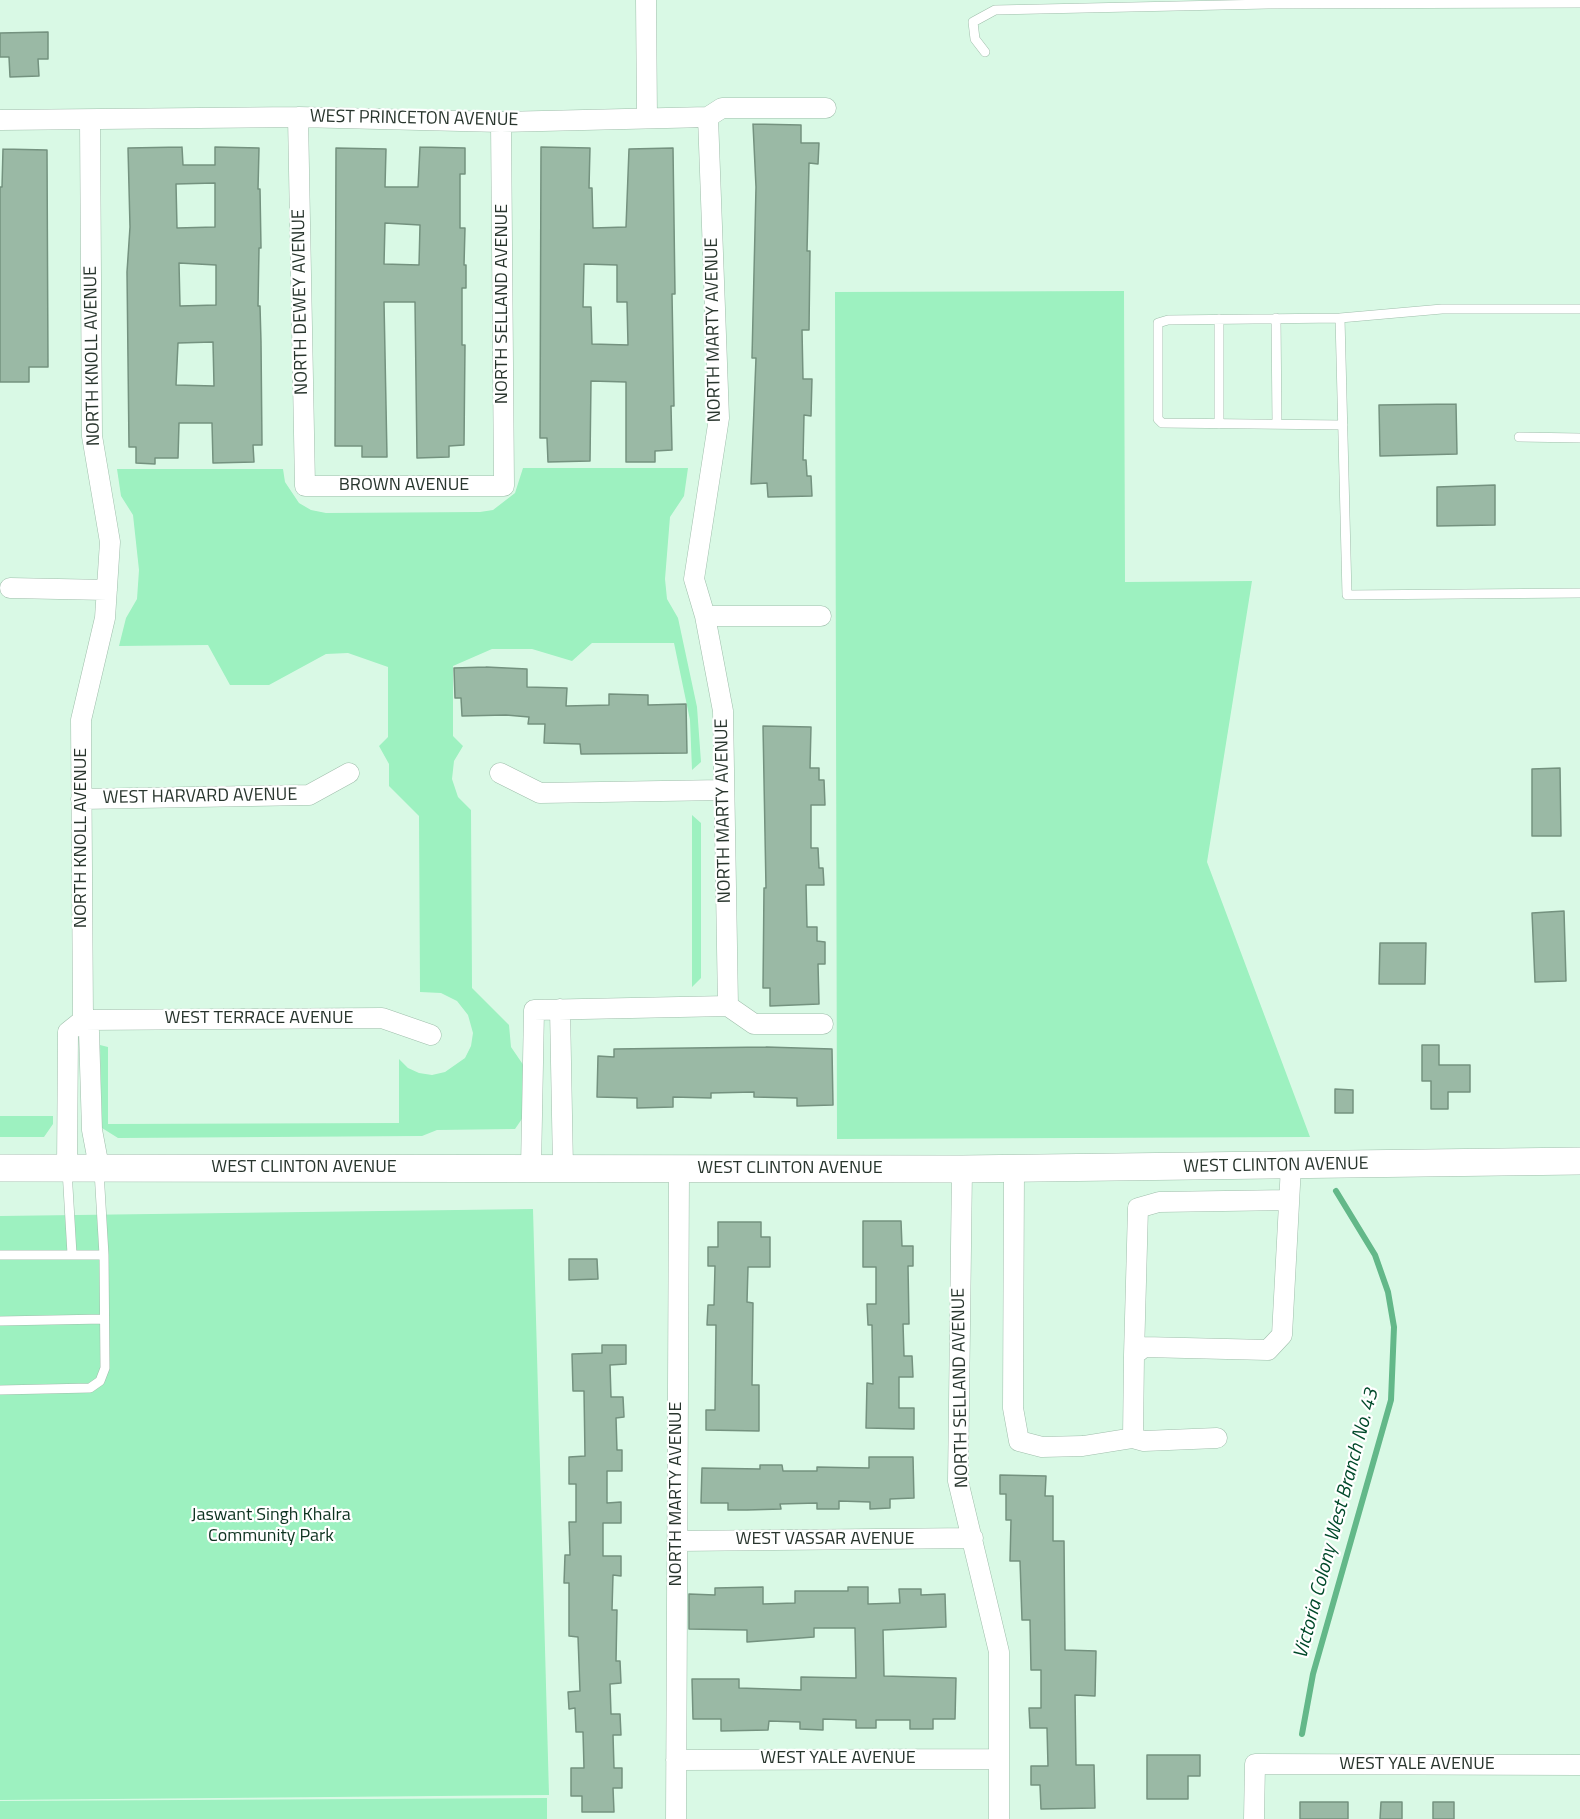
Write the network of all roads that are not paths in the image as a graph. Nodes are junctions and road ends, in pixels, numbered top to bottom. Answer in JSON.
{"nodes":[{"id":1,"x":646,"y":0,"type":"edge"},
{"id":2,"x":1580,"y":3,"type":"edge"},
{"id":3,"x":985,"y":52,"type":"dead end"},
{"id":4,"x":826,"y":108,"type":"dead end"},
{"id":5,"x":298,"y":117,"type":"junction"},
{"id":6,"x":647,"y":117,"type":"junction"},
{"id":7,"x":708,"y":117,"type":"junction"},
{"id":8,"x":0,"y":120,"type":"edge"},
{"id":9,"x":90,"y":120,"type":"junction"},
{"id":10,"x":501,"y":122,"type":"junction"},
{"id":11,"x":1580,"y":309,"type":"edge"},
{"id":12,"x":1276,"y":318,"type":"junction"},
{"id":13,"x":1340,"y":318,"type":"junction"},
{"id":14,"x":1219,"y":319,"type":"junction"},
{"id":15,"x":1219,"y":424,"type":"junction"},
{"id":16,"x":1277,"y":424,"type":"junction"},
{"id":17,"x":1343,"y":425,"type":"junction"},
{"id":18,"x":1519,"y":437,"type":"dead end"},
{"id":19,"x":1580,"y":438,"type":"edge"},
{"id":20,"x":305,"y":486,"type":"joint"},
{"id":21,"x":504,"y":486,"type":"joint"},
{"id":22,"x":10,"y":588,"type":"dead end"},
{"id":23,"x":107,"y":590,"type":"junction"},
{"id":24,"x":1580,"y":593,"type":"edge"},
{"id":25,"x":705,"y":616,"type":"junction"},
{"id":26,"x":821,"y":616,"type":"dead end"},
{"id":27,"x":349,"y":773,"type":"dead end"},
{"id":28,"x":500,"y":773,"type":"dead end"},
{"id":29,"x":723,"y":790,"type":"junction"},
{"id":30,"x":81,"y":799,"type":"junction"},
{"id":31,"x":728,"y":1006,"type":"junction"},
{"id":32,"x":560,"y":1009,"type":"junction"},
{"id":33,"x":83,"y":1020,"type":"junction"},
{"id":34,"x":823,"y":1024,"type":"dead end"},
{"id":35,"x":431,"y":1035,"type":"dead end"},
{"id":36,"x":1580,"y":1161,"type":"edge"},
{"id":37,"x":1291,"y":1166,"type":"junction"},
{"id":38,"x":99,"y":1167,"type":"junction"},
{"id":39,"x":0,"y":1168,"type":"edge"},
{"id":40,"x":67,"y":1168,"type":"junction"},
{"id":41,"x":531,"y":1168,"type":"junction"},
{"id":42,"x":562,"y":1168,"type":"junction"},
{"id":43,"x":962,"y":1169,"type":"junction"},
{"id":44,"x":1014,"y":1169,"type":"junction"},
{"id":45,"x":679,"y":1170,"type":"junction"},
{"id":46,"x":1289,"y":1200,"type":"junction"},
{"id":47,"x":72,"y":1254,"type":"junction"},
{"id":48,"x":0,"y":1255,"type":"edge"},
{"id":49,"x":104,"y":1255,"type":"junction"},
{"id":50,"x":104,"y":1319,"type":"junction"},
{"id":51,"x":0,"y":1321,"type":"edge"},
{"id":52,"x":1134,"y":1355,"type":"junction"},
{"id":53,"x":0,"y":1390,"type":"edge"},
{"id":54,"x":1133,"y":1438,"type":"junction"},
{"id":55,"x":1217,"y":1438,"type":"dead end"},
{"id":56,"x":973,"y":1538,"type":"junction"},
{"id":57,"x":676,"y":1541,"type":"junction"},
{"id":58,"x":999,"y":1759,"type":"junction"},
{"id":59,"x":676,"y":1760,"type":"junction"},
{"id":60,"x":1580,"y":1765,"type":"edge"},
{"id":61,"x":676,"y":1819,"type":"edge"},
{"id":62,"x":999,"y":1819,"type":"edge"},
{"id":63,"x":1254,"y":1819,"type":"edge"}],
"edges":[{"from":1,"to":6,"type":"street"},
{"from":2,"to":3,"type":"lane"},
{"from":4,"to":7,"type":"street","name":"WEST PRINCETON AVENUE"},
{"from":5,"to":9,"type":"street","name":"WEST PRINCETON AVENUE"},
{"from":5,"to":10,"type":"street","name":"WEST PRINCETON AVENUE"},
{"from":5,"to":20,"type":"street","name":"NORTH DEWEY AVENUE"},
{"from":6,"to":7,"type":"street","name":"WEST PRINCETON AVENUE"},
{"from":6,"to":10,"type":"street","name":"WEST PRINCETON AVENUE"},
{"from":7,"to":25,"type":"street","name":"NORTH MARTY AVENUE"},
{"from":8,"to":9,"type":"street","name":"WEST PRINCETON AVENUE"},
{"from":9,"to":23,"type":"street","name":"NORTH KNOLL AVENUE"},
{"from":10,"to":21,"type":"street","name":"NORTH SELLAND AVENUE"},
{"from":11,"to":13,"type":"lane"},
{"from":12,"to":13,"type":"lane"},
{"from":12,"to":14,"type":"lane"},
{"from":12,"to":16,"type":"lane"},
{"from":13,"to":17,"type":"lane"},
{"from":14,"to":15,"type":"lane"},
{"from":14,"to":15,"type":"lane"},
{"from":15,"to":16,"type":"lane"},
{"from":16,"to":17,"type":"lane"},
{"from":17,"to":24,"type":"lane"},
{"from":18,"to":19,"type":"lane"},
{"from":20,"to":21,"type":"street","name":"BROWN AVENUE"},
{"from":22,"to":23,"type":"street"},
{"from":23,"to":30,"type":"street","name":"NORTH KNOLL AVENUE"},
{"from":25,"to":26,"type":"street"},
{"from":25,"to":29,"type":"street","name":"NORTH MARTY AVENUE"},
{"from":27,"to":30,"type":"street","name":"WEST HARVARD AVENUE"},
{"from":28,"to":29,"type":"street"},
{"from":29,"to":31,"type":"street","name":"NORTH MARTY AVENUE"},
{"from":30,"to":33,"type":"street","name":"NORTH KNOLL AVENUE"},
{"from":31,"to":32,"type":"street"},
{"from":31,"to":34,"type":"street"},
{"from":32,"to":41,"type":"street"},
{"from":32,"to":42,"type":"street"},
{"from":33,"to":35,"type":"street","name":"WEST TERRACE AVENUE"},
{"from":33,"to":38,"type":"street","name":"NORTH KNOLL AVENUE"},
{"from":33,"to":40,"type":"street"},
{"from":36,"to":37,"type":"main road","name":"WEST CLINTON AVENUE"},
{"from":37,"to":44,"type":"main road","name":"WEST CLINTON AVENUE"},
{"from":37,"to":46,"type":"street"},
{"from":38,"to":40,"type":"main road","name":"WEST CLINTON AVENUE"},
{"from":38,"to":41,"type":"main road","name":"WEST CLINTON AVENUE"},
{"from":38,"to":49,"type":"lane"},
{"from":39,"to":40,"type":"main road","name":"WEST CLINTON AVENUE"},
{"from":40,"to":47,"type":"lane"},
{"from":41,"to":42,"type":"main road","name":"WEST CLINTON AVENUE"},
{"from":42,"to":45,"type":"main road","name":"WEST CLINTON AVENUE"},
{"from":43,"to":44,"type":"main road","name":"WEST CLINTON AVENUE"},
{"from":43,"to":45,"type":"main road","name":"WEST CLINTON AVENUE"},
{"from":43,"to":56,"type":"street","name":"NORTH SELLAND AVENUE"},
{"from":44,"to":54,"type":"street"},
{"from":45,"to":57,"type":"street","name":"NORTH MARTY AVENUE"},
{"from":46,"to":52,"type":"street"},
{"from":46,"to":52,"type":"street"},
{"from":47,"to":48,"type":"lane"},
{"from":47,"to":49,"type":"lane"},
{"from":49,"to":50,"type":"lane"},
{"from":50,"to":51,"type":"lane"},
{"from":50,"to":53,"type":"lane"},
{"from":52,"to":54,"type":"street"},
{"from":54,"to":55,"type":"street"},
{"from":56,"to":57,"type":"street","name":"WEST VASSAR AVENUE"},
{"from":56,"to":58,"type":"street","name":"NORTH SELLAND AVENUE"},
{"from":57,"to":59,"type":"street","name":"NORTH MARTY AVENUE"},
{"from":58,"to":59,"type":"street","name":"WEST YALE AVENUE"},
{"from":58,"to":62,"type":"street","name":"NORTH SELLAND AVENUE"},
{"from":59,"to":61,"type":"street","name":"NORTH MARTY AVENUE"},
{"from":60,"to":63,"type":"street","name":"WEST YALE AVENUE"}]}
